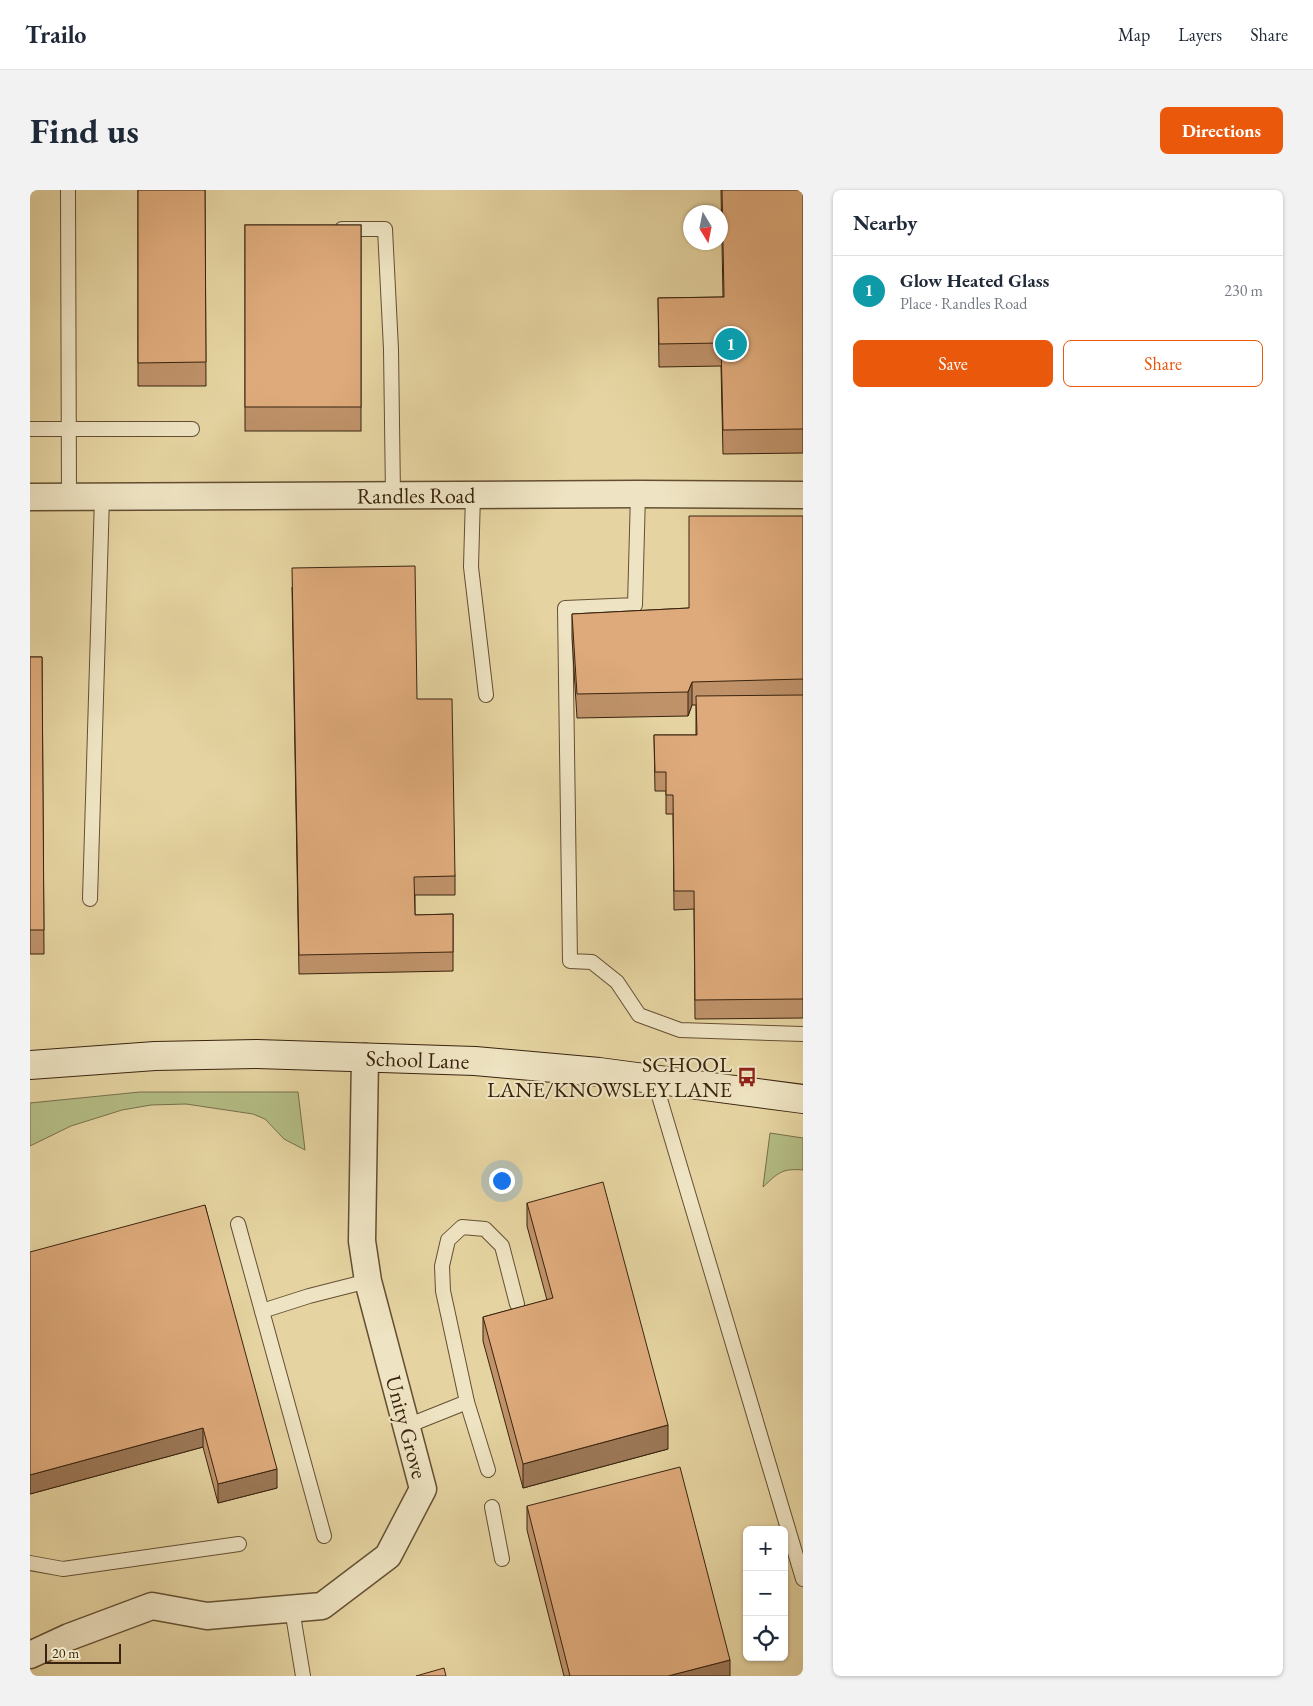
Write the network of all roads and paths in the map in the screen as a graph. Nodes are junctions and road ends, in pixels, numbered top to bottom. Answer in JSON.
{"nodes":[{"id":1,"x":68,"y":190,"type":"edge"},
{"id":2,"x":328,"y":229,"type":"edge"},
{"id":3,"x":30,"y":429,"type":"edge"},
{"id":4,"x":69,"y":429,"type":"junction"},
{"id":5,"x":192,"y":430,"type":"dead end"},
{"id":6,"x":638,"y":494,"type":"junction"},
{"id":7,"x":393,"y":495,"type":"junction"},
{"id":8,"x":473,"y":495,"type":"junction"},
{"id":9,"x":803,"y":495,"type":"edge"},
{"id":10,"x":30,"y":497,"type":"edge"},
{"id":11,"x":69,"y":497,"type":"junction"},
{"id":12,"x":102,"y":497,"type":"junction"},
{"id":13,"x":486,"y":695,"type":"dead end"},
{"id":14,"x":90,"y":899,"type":"dead end"},
{"id":15,"x":803,"y":1034,"type":"edge"},
{"id":16,"x":365,"y":1057,"type":"junction"},
{"id":17,"x":30,"y":1065,"type":"edge"},
{"id":18,"x":654,"y":1079,"type":"junction"},
{"id":19,"x":803,"y":1099,"type":"edge"},
{"id":20,"x":238,"y":1224,"type":"dead end"},
{"id":21,"x":368,"y":1281,"type":"junction"},
{"id":22,"x":517,"y":1304,"type":"dead end"},
{"id":23,"x":262,"y":1312,"type":"junction"},
{"id":24,"x":467,"y":1402,"type":"junction"},
{"id":25,"x":407,"y":1426,"type":"junction"},
{"id":26,"x":488,"y":1470,"type":"dead end"},
{"id":27,"x":492,"y":1507,"type":"dead end"},
{"id":28,"x":324,"y":1536,"type":"dead end"},
{"id":29,"x":239,"y":1544,"type":"dead end"},
{"id":30,"x":502,"y":1559,"type":"dead end"},
{"id":31,"x":30,"y":1563,"type":"edge"},
{"id":32,"x":803,"y":1580,"type":"edge"},
{"id":33,"x":292,"y":1609,"type":"junction"},
{"id":34,"x":30,"y":1655,"type":"edge"},
{"id":35,"x":303,"y":1676,"type":"edge"}],
"edges":[{"from":1,"to":4,"type":"lane"},
{"from":2,"to":7,"type":"lane"},
{"from":3,"to":4,"type":"lane"},
{"from":4,"to":5,"type":"lane"},
{"from":4,"to":11,"type":"lane"},
{"from":6,"to":8,"type":"street","name":"Randles Road"},
{"from":6,"to":9,"type":"street","name":"Randles Road"},
{"from":6,"to":15,"type":"lane"},
{"from":7,"to":8,"type":"street","name":"Randles Road"},
{"from":7,"to":12,"type":"street","name":"Randles Road"},
{"from":8,"to":13,"type":"lane"},
{"from":10,"to":11,"type":"street","name":"Randles Road"},
{"from":11,"to":12,"type":"street","name":"Randles Road"},
{"from":12,"to":14,"type":"lane"},
{"from":16,"to":17,"type":"main road","name":"School Lane"},
{"from":16,"to":18,"type":"main road","name":"School Lane"},
{"from":16,"to":21,"type":"street","name":"Unity Grove"},
{"from":18,"to":19,"type":"main road","name":"School Lane"},
{"from":18,"to":32,"type":"lane"},
{"from":20,"to":23,"type":"lane"},
{"from":21,"to":23,"type":"lane"},
{"from":21,"to":25,"type":"street","name":"Unity Grove"},
{"from":22,"to":24,"type":"lane"},
{"from":23,"to":28,"type":"lane"},
{"from":24,"to":25,"type":"lane"},
{"from":24,"to":26,"type":"lane"},
{"from":25,"to":33,"type":"street","name":"Unity Grove"},
{"from":27,"to":30,"type":"lane"},
{"from":29,"to":31,"type":"lane"},
{"from":33,"to":34,"type":"street","name":"Unity Grove"},
{"from":33,"to":35,"type":"lane"}]}
